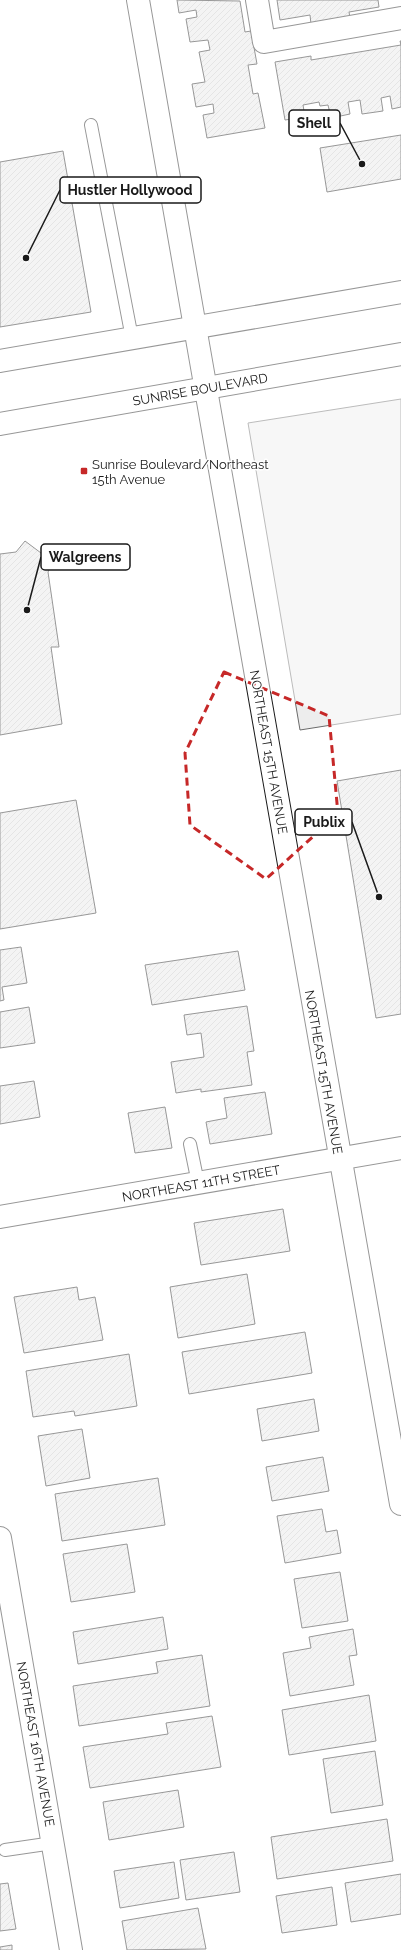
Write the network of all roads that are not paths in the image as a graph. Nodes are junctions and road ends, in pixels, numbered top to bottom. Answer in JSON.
{"nodes":[{"id":1,"x":138,"y":0,"type":"edge"},
{"id":2,"x":257,"y":0,"type":"edge"},
{"id":3,"x":401,"y":18,"type":"edge"},
{"id":4,"x":91,"y":125,"type":"dead end"},
{"id":5,"x":401,"y":292,"type":"edge"},
{"id":6,"x":195,"y":327,"type":"junction"},
{"id":7,"x":132,"y":338,"type":"junction"},
{"id":8,"x":401,"y":354,"type":"edge"},
{"id":9,"x":0,"y":361,"type":"edge"},
{"id":10,"x":205,"y":388,"type":"junction"},
{"id":11,"x":0,"y":424,"type":"edge"},
{"id":12,"x":190,"y":1144,"type":"dead end"},
{"id":13,"x":401,"y":1148,"type":"edge"},
{"id":14,"x":339,"y":1159,"type":"junction"},
{"id":15,"x":198,"y":1183,"type":"junction"},
{"id":16,"x":0,"y":1217,"type":"edge"},
{"id":17,"x":401,"y":1504,"type":"edge"},
{"id":18,"x":0,"y":1538,"type":"edge"},
{"id":19,"x":53,"y":1843,"type":"junction"},
{"id":20,"x":5,"y":1850,"type":"dead end"},
{"id":21,"x":71,"y":1950,"type":"edge"}],
"edges":[{"from":1,"to":6,"type":"street","name":"NORTHEAST 15TH AVENUE"},
{"from":2,"to":3,"type":"street"},
{"from":4,"to":7,"type":"lane"},
{"from":5,"to":6,"type":"street"},
{"from":6,"to":7,"type":"street"},
{"from":6,"to":10,"type":"street","name":"NORTHEAST 15TH AVENUE"},
{"from":7,"to":9,"type":"street"},
{"from":8,"to":10,"type":"street","name":"SUNRISE BOULEVARD"},
{"from":10,"to":11,"type":"street","name":"SUNRISE BOULEVARD"},
{"from":10,"to":14,"type":"street","name":"NORTHEAST 15TH AVENUE"},
{"from":12,"to":15,"type":"lane"},
{"from":13,"to":14,"type":"street","name":"NORTHEAST 11TH STREET"},
{"from":14,"to":15,"type":"street","name":"NORTHEAST 11TH STREET"},
{"from":14,"to":17,"type":"street","name":"NORTHEAST 15TH AVENUE"},
{"from":15,"to":16,"type":"street","name":"NORTHEAST 11TH STREET"},
{"from":18,"to":19,"type":"street","name":"NORTHEAST 16TH AVENUE"},
{"from":19,"to":20,"type":"lane"},
{"from":19,"to":21,"type":"street","name":"NORTHEAST 16TH AVENUE"}]}
